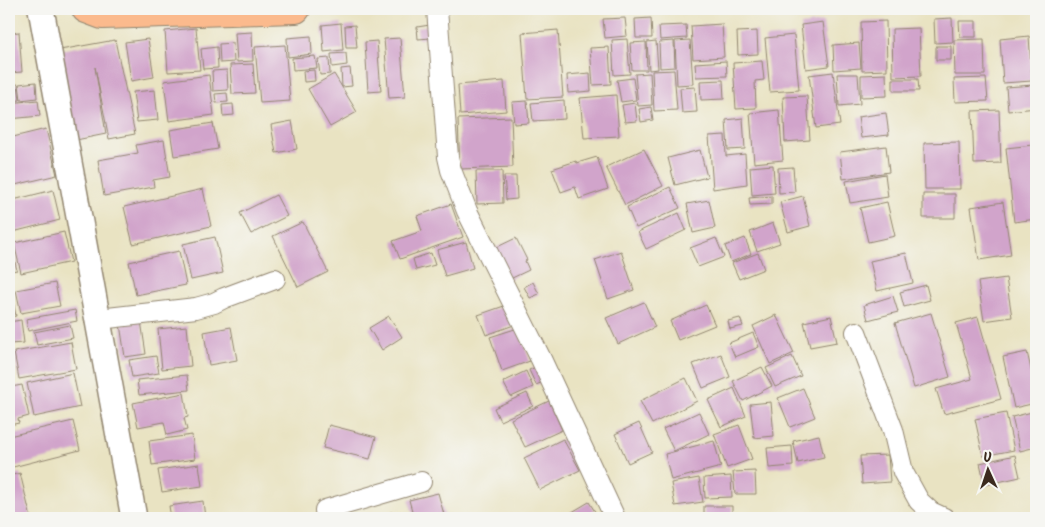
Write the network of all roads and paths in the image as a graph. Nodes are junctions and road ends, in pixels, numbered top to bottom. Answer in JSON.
{"nodes":[{"id":1,"x":41,"y":9,"type":"edge"},
{"id":2,"x":86,"y":9,"type":"edge"},
{"id":3,"x":296,"y":9,"type":"edge"},
{"id":4,"x":437,"y":9,"type":"edge"},
{"id":5,"x":275,"y":278,"type":"dead end"},
{"id":6,"x":99,"y":319,"type":"junction"},
{"id":7,"x":856,"y":332,"type":"dead end"},
{"id":8,"x":421,"y":482,"type":"dead end"},
{"id":9,"x":134,"y":518,"type":"edge"},
{"id":10,"x":326,"y":518,"type":"edge"},
{"id":11,"x":615,"y":518,"type":"edge"},
{"id":12,"x":944,"y":518,"type":"edge"}],
"edges":[{"from":1,"to":6,"type":"street"},
{"from":2,"to":3,"type":"main road"},
{"from":4,"to":11,"type":"street"},
{"from":5,"to":6,"type":"street"},
{"from":6,"to":9,"type":"street"},
{"from":7,"to":12,"type":"street"},
{"from":8,"to":10,"type":"street"}]}
